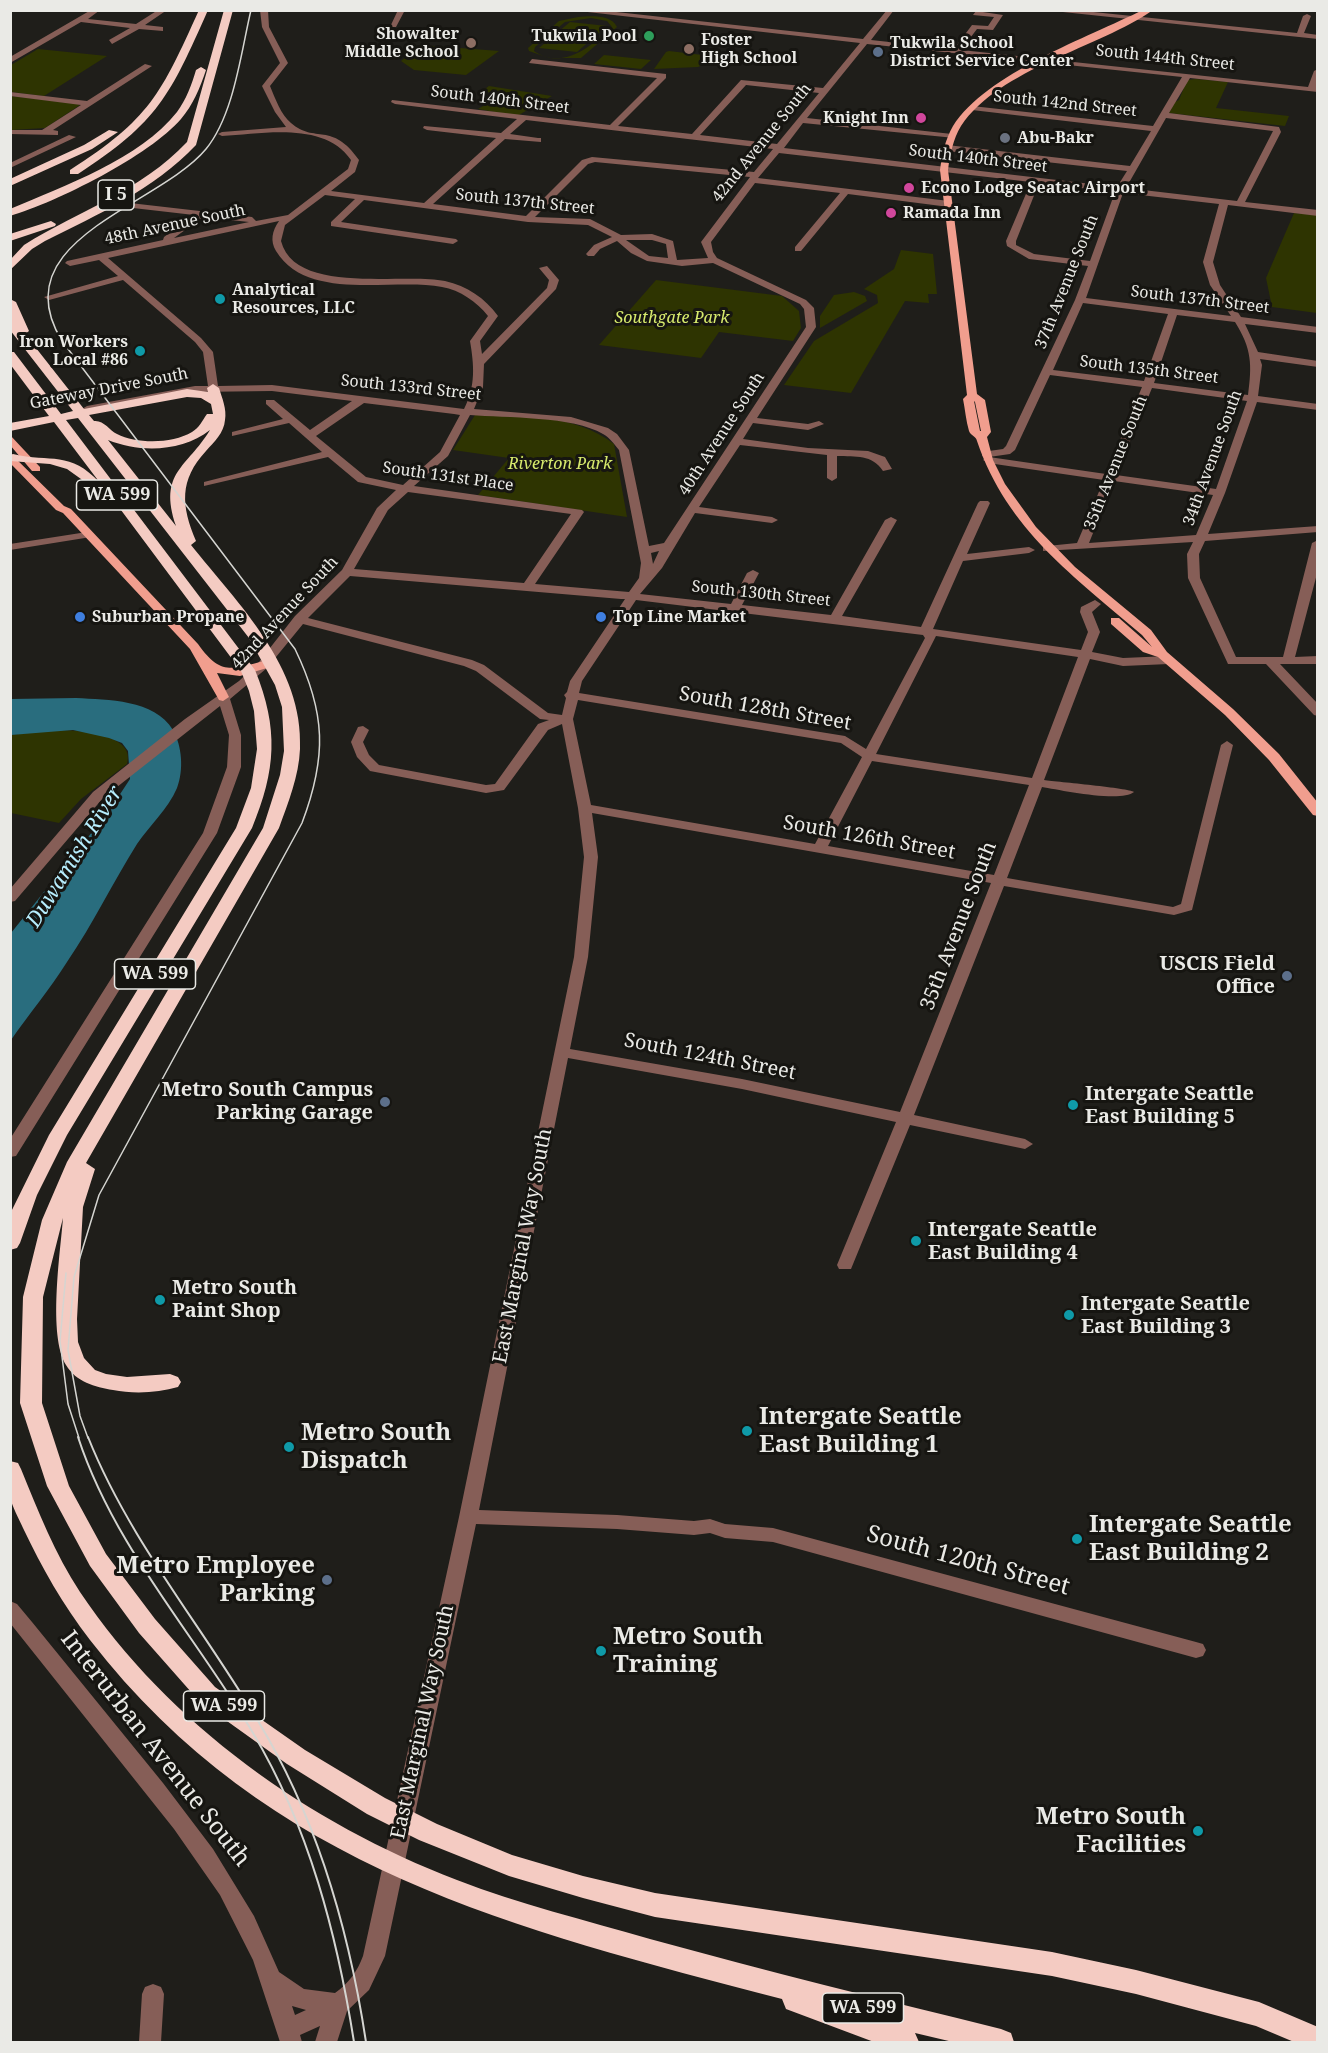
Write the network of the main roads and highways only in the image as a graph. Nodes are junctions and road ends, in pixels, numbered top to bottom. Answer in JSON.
{"nodes":[{"id":1,"x":204,"y":10,"type":"edge"},
{"id":2,"x":220,"y":10,"type":"edge"},
{"id":3,"x":229,"y":10,"type":"edge"},
{"id":4,"x":1150,"y":10,"type":"edge"},
{"id":5,"x":173,"y":75,"type":"junction"},
{"id":6,"x":205,"y":92,"type":"junction"},
{"id":7,"x":198,"y":121,"type":"junction"},
{"id":8,"x":10,"y":183,"type":"edge"},
{"id":9,"x":10,"y":204,"type":"edge"},
{"id":10,"x":10,"y":213,"type":"edge"},
{"id":11,"x":10,"y":225,"type":"edge"},
{"id":12,"x":10,"y":238,"type":"edge"},
{"id":13,"x":10,"y":267,"type":"edge"},
{"id":14,"x":10,"y":302,"type":"edge"},
{"id":15,"x":10,"y":322,"type":"edge"},
{"id":16,"x":28,"y":344,"type":"junction"},
{"id":17,"x":10,"y":355,"type":"edge"},
{"id":18,"x":213,"y":394,"type":"junction"},
{"id":19,"x":88,"y":419,"type":"junction"},
{"id":20,"x":10,"y":426,"type":"edge"},
{"id":21,"x":10,"y":438,"type":"edge"},
{"id":22,"x":12,"y":457,"type":"edge"},
{"id":23,"x":30,"y":463,"type":"junction"},
{"id":24,"x":67,"y":511,"type":"junction"},
{"id":25,"x":1049,"y":551,"type":"junction"},
{"id":26,"x":171,"y":565,"type":"junction"},
{"id":27,"x":207,"y":574,"type":"junction"},
{"id":28,"x":1166,"y":657,"type":"junction"},
{"id":29,"x":202,"y":659,"type":"junction"},
{"id":30,"x":271,"y":671,"type":"junction"},
{"id":31,"x":223,"y":697,"type":"road end"},
{"id":32,"x":1317,"y":812,"type":"edge"},
{"id":33,"x":101,"y":1118,"type":"junction"},
{"id":34,"x":10,"y":1243,"type":"edge"},
{"id":35,"x":170,"y":1382,"type":"dead end"},
{"id":36,"x":10,"y":1469,"type":"edge"},
{"id":37,"x":726,"y":1973,"type":"junction"},
{"id":38,"x":1317,"y":2040,"type":"edge"},
{"id":39,"x":906,"y":2043,"type":"edge"},
{"id":40,"x":1001,"y":2043,"type":"edge"}],
"edges":[{"from":1,"to":5,"type":"highway","number":"I 5"},
{"from":2,"to":10,"type":"highway","number":"I 5"},
{"from":3,"to":6,"type":"highway","number":"I 5"},
{"from":4,"to":25,"type":"main road"},
{"from":5,"to":8,"type":"highway"},
{"from":5,"to":9,"type":"highway","number":"I 5"},
{"from":6,"to":7,"type":"highway","number":"I 5"},
{"from":6,"to":11,"type":"highway"},
{"from":7,"to":12,"type":"highway","number":"I 5"},
{"from":7,"to":13,"type":"highway"},
{"from":14,"to":16,"type":"highway"},
{"from":15,"to":16,"type":"highway","number":"WA 599"},
{"from":16,"to":19,"type":"highway","number":"WA 599"},
{"from":17,"to":26,"type":"highway","number":"WA 599"},
{"from":18,"to":19,"type":"highway"},
{"from":18,"to":20,"type":"highway"},
{"from":18,"to":27,"type":"highway"},
{"from":19,"to":27,"type":"highway","number":"WA 599"},
{"from":21,"to":23,"type":"main road"},
{"from":22,"to":23,"type":"highway"},
{"from":22,"to":24,"type":"main road"},
{"from":23,"to":24,"type":"main road"},
{"from":23,"to":26,"type":"highway"},
{"from":24,"to":29,"type":"main road"},
{"from":25,"to":28,"type":"main road"},
{"from":25,"to":28,"type":"main road"},
{"from":26,"to":34,"type":"highway","number":"WA 599"},
{"from":27,"to":30,"type":"highway","number":"WA 599"},
{"from":28,"to":32,"type":"main road"},
{"from":29,"to":30,"type":"main road"},
{"from":29,"to":31,"type":"main road"},
{"from":30,"to":33,"type":"highway","number":"WA 599"},
{"from":33,"to":35,"type":"highway"},
{"from":33,"to":38,"type":"highway","number":"WA 599"},
{"from":36,"to":37,"type":"highway","number":"WA 599"},
{"from":37,"to":39,"type":"highway"},
{"from":37,"to":40,"type":"highway","number":"WA 599"}]}
